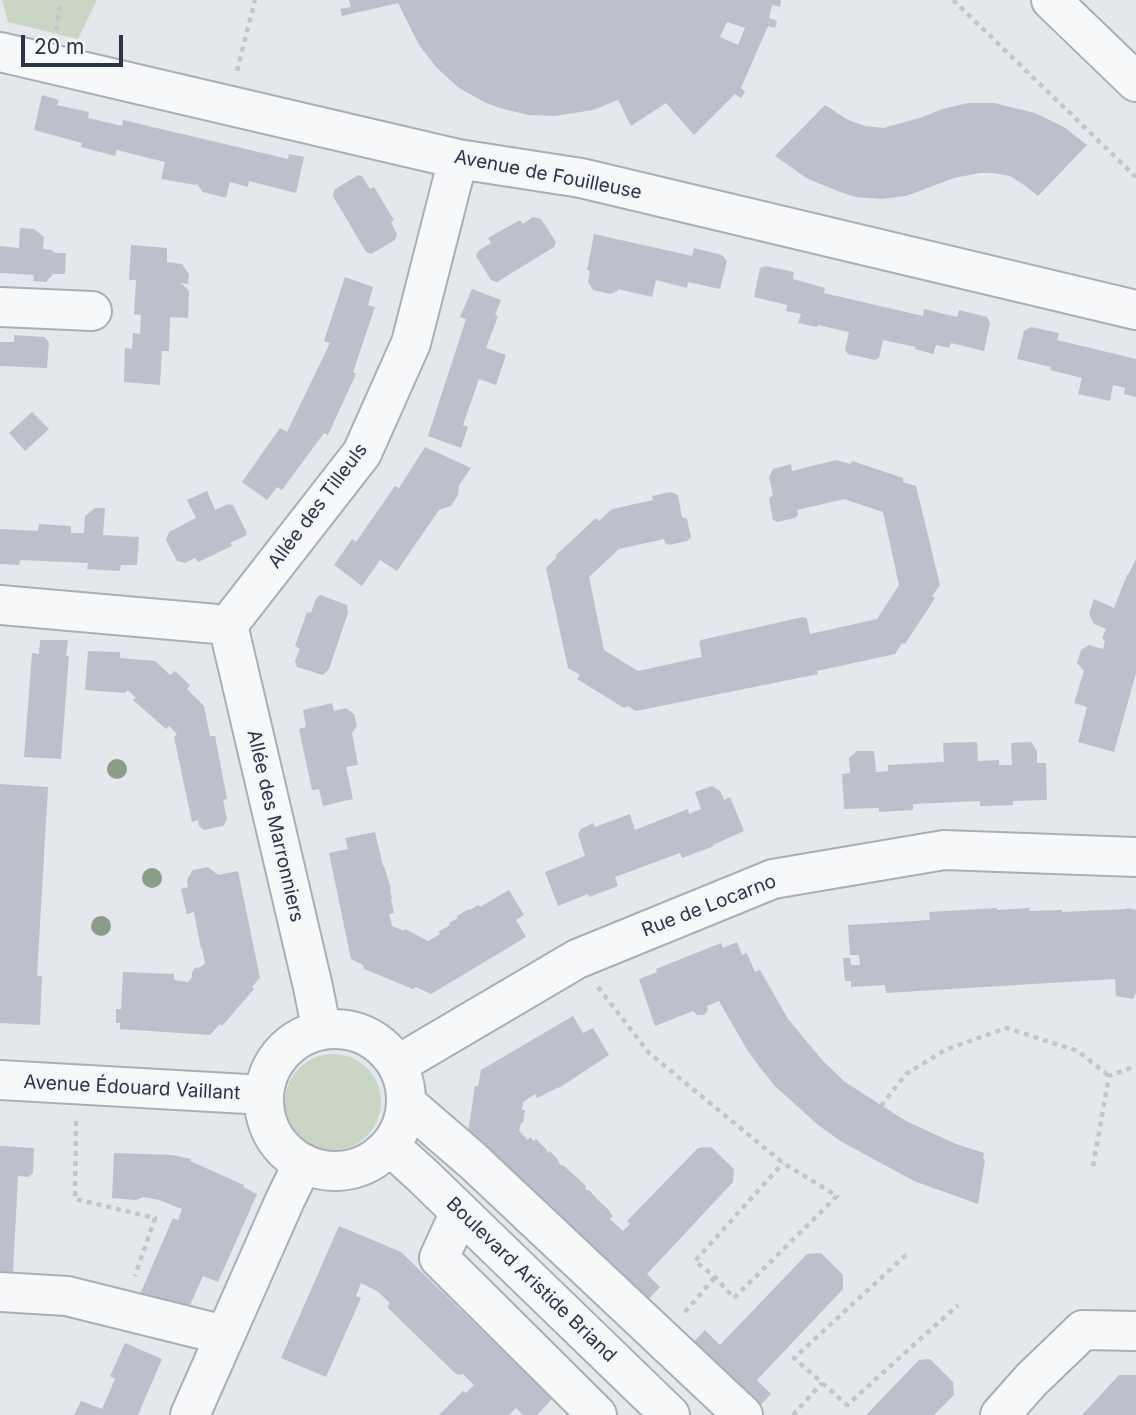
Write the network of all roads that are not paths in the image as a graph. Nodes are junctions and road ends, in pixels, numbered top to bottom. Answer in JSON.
{"nodes":[{"id":1,"x":1051,"y":0,"type":"edge"},
{"id":2,"x":0,"y":52,"type":"edge"},
{"id":3,"x":1136,"y":82,"type":"edge"},
{"id":4,"x":458,"y":159,"type":"junction"},
{"id":5,"x":0,"y":307,"type":"edge"},
{"id":6,"x":1136,"y":310,"type":"edge"},
{"id":7,"x":92,"y":311,"type":"dead end"},
{"id":8,"x":0,"y":604,"type":"edge"},
{"id":9,"x":228,"y":625,"type":"junction"},
{"id":10,"x":1135,"y":854,"type":"edge"},
{"id":11,"x":321,"y":1027,"type":"junction"},
{"id":12,"x":397,"y":1065,"type":"junction"},
{"id":13,"x":0,"y":1080,"type":"edge"},
{"id":14,"x":264,"y":1095,"type":"junction"},
{"id":15,"x":407,"y":1103,"type":"junction"},
{"id":16,"x":390,"y":1146,"type":"junction"},
{"id":17,"x":303,"y":1163,"type":"junction"},
{"id":18,"x":460,"y":1212,"type":"junction"},
{"id":19,"x":0,"y":1292,"type":"edge"},
{"id":20,"x":1136,"y":1331,"type":"edge"},
{"id":21,"x":224,"y":1335,"type":"junction"},
{"id":22,"x":190,"y":1415,"type":"edge"},
{"id":23,"x":597,"y":1415,"type":"edge"},
{"id":24,"x":670,"y":1415,"type":"edge"},
{"id":25,"x":743,"y":1415,"type":"edge"},
{"id":26,"x":1000,"y":1415,"type":"edge"}],
"edges":[{"from":1,"to":3,"type":"street"},
{"from":2,"to":4,"type":"street","name":"Avenue de Fouilleuse"},
{"from":4,"to":6,"type":"street","name":"Avenue de Fouilleuse"},
{"from":4,"to":9,"type":"street","name":"Allée des Tilleuls"},
{"from":5,"to":7,"type":"street"},
{"from":8,"to":9,"type":"street"},
{"from":9,"to":11,"type":"street","name":"Allée des Marronniers"},
{"from":10,"to":12,"type":"street","name":"Rue de Locarno"},
{"from":11,"to":12,"type":"street"},
{"from":11,"to":14,"type":"street"},
{"from":12,"to":15,"type":"street"},
{"from":13,"to":14,"type":"street","name":"Avenue Édouard Vaillant"},
{"from":14,"to":17,"type":"street"},
{"from":15,"to":16,"type":"street"},
{"from":15,"to":25,"type":"street"},
{"from":16,"to":17,"type":"street"},
{"from":16,"to":18,"type":"street","name":"Boulevard Aristide Briand"},
{"from":17,"to":21,"type":"street"},
{"from":18,"to":23,"type":"street"},
{"from":18,"to":24,"type":"street","name":"Boulevard Aristide Briand"},
{"from":19,"to":21,"type":"street"},
{"from":20,"to":26,"type":"street"},
{"from":21,"to":22,"type":"street"}]}
